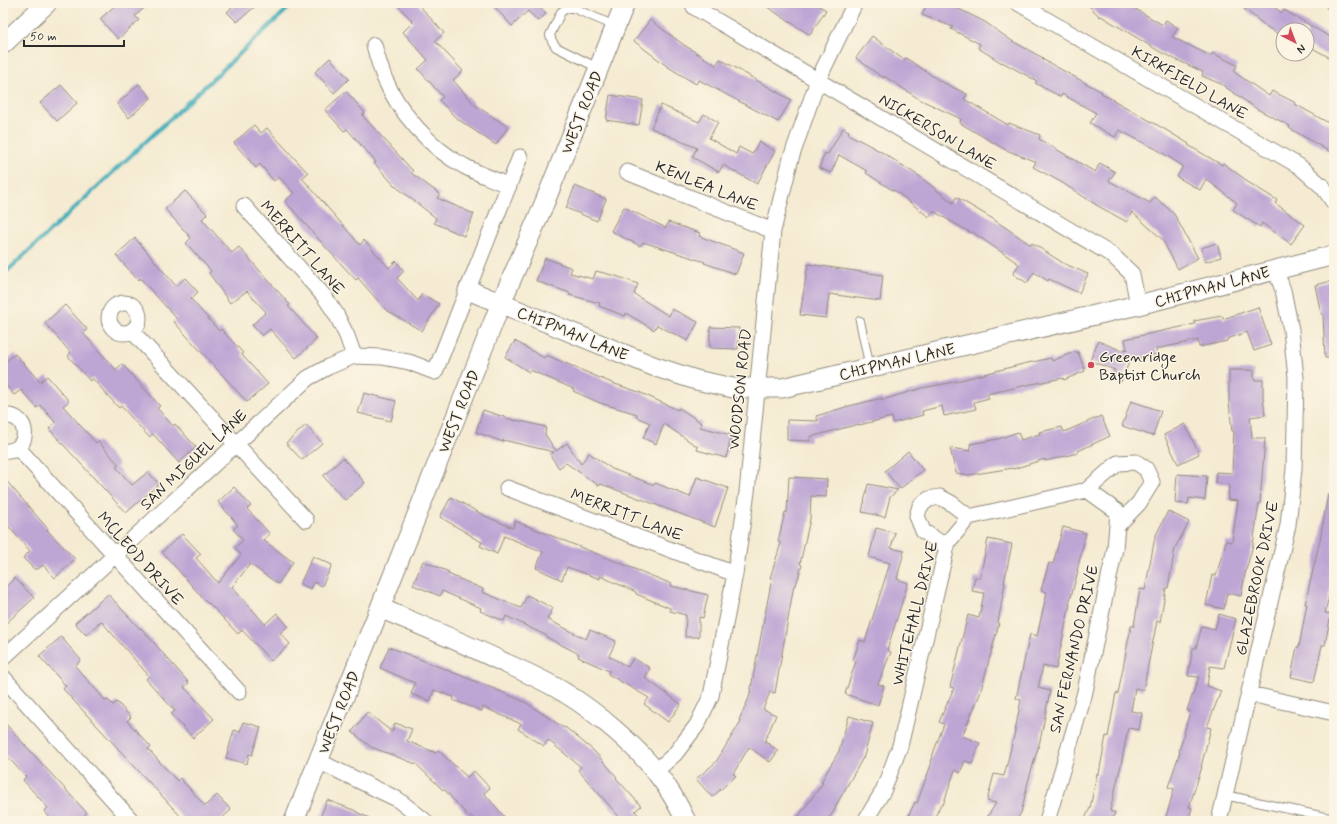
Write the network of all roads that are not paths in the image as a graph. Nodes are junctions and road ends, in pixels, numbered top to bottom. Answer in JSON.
{"nodes":[{"id":1,"x":46,"y":3,"type":"edge"},
{"id":2,"x":625,"y":3,"type":"edge"},
{"id":3,"x":855,"y":3,"type":"edge"},
{"id":4,"x":1018,"y":3,"type":"edge"},
{"id":5,"x":694,"y":8,"type":"dead end"},
{"id":6,"x":615,"y":26,"type":"junction"},
{"id":7,"x":3,"y":44,"type":"edge"},
{"id":8,"x":374,"y":45,"type":"dead end"},
{"id":9,"x":598,"y":68,"type":"junction"},
{"id":10,"x":818,"y":80,"type":"junction"},
{"id":11,"x":520,"y":157,"type":"dead end"},
{"id":12,"x":627,"y":172,"type":"dead end"},
{"id":13,"x":509,"y":186,"type":"junction"},
{"id":14,"x":1334,"y":203,"type":"edge"},
{"id":15,"x":244,"y":206,"type":"dead end"},
{"id":16,"x":773,"y":231,"type":"junction"},
{"id":17,"x":1334,"y":255,"type":"edge"},
{"id":18,"x":1275,"y":269,"type":"junction"},
{"id":19,"x":468,"y":290,"type":"junction"},
{"id":20,"x":501,"y":303,"type":"junction"},
{"id":21,"x":1138,"y":305,"type":"junction"},
{"id":22,"x":860,"y":321,"type":"dead end"},
{"id":23,"x":132,"y":332,"type":"dead end"},
{"id":24,"x":354,"y":356,"type":"junction"},
{"id":25,"x":870,"y":368,"type":"junction"},
{"id":26,"x":758,"y":388,"type":"junction"},
{"id":27,"x":3,"y":416,"type":"edge"},
{"id":28,"x":235,"y":444,"type":"junction"},
{"id":29,"x":18,"y":448,"type":"junction"},
{"id":30,"x":3,"y":451,"type":"edge"},
{"id":31,"x":507,"y":488,"type":"dead end"},
{"id":32,"x":1087,"y":490,"type":"junction"},
{"id":33,"x":968,"y":518,"type":"junction"},
{"id":34,"x":306,"y":520,"type":"dead end"},
{"id":35,"x":1117,"y":526,"type":"junction"},
{"id":36,"x":947,"y":546,"type":"junction"},
{"id":37,"x":115,"y":556,"type":"junction"},
{"id":38,"x":735,"y":574,"type":"junction"},
{"id":39,"x":380,"y":608,"type":"junction"},
{"id":40,"x":3,"y":658,"type":"edge"},
{"id":41,"x":3,"y":677,"type":"edge"},
{"id":42,"x":239,"y":692,"type":"dead end"},
{"id":43,"x":1250,"y":694,"type":"junction"},
{"id":44,"x":1334,"y":713,"type":"edge"},
{"id":45,"x":318,"y":761,"type":"junction"},
{"id":46,"x":656,"y":771,"type":"junction"},
{"id":47,"x":1225,"y":795,"type":"junction"},
{"id":48,"x":1334,"y":818,"type":"edge"},
{"id":49,"x":126,"y":819,"type":"edge"},
{"id":50,"x":294,"y":821,"type":"edge"},
{"id":51,"x":425,"y":821,"type":"edge"},
{"id":52,"x":686,"y":821,"type":"edge"},
{"id":53,"x":865,"y":821,"type":"edge"},
{"id":54,"x":1047,"y":821,"type":"edge"},
{"id":55,"x":1219,"y":821,"type":"edge"}],
"edges":[{"from":1,"to":7,"type":"street"},
{"from":2,"to":6,"type":"street","name":"WEST ROAD"},
{"from":3,"to":10,"type":"street","name":"WOODSON ROAD"},
{"from":4,"to":14,"type":"street","name":"KIRKFIELD LANE"},
{"from":5,"to":10,"type":"street","name":"NICKERSON LANE"},
{"from":6,"to":9,"type":"street","name":"WEST ROAD"},
{"from":6,"to":9,"type":"lane"},
{"from":8,"to":13,"type":"street"},
{"from":9,"to":20,"type":"street","name":"WEST ROAD"},
{"from":10,"to":16,"type":"street","name":"WOODSON ROAD"},
{"from":10,"to":21,"type":"street","name":"NICKERSON LANE"},
{"from":11,"to":13,"type":"street"},
{"from":12,"to":16,"type":"street","name":"KENLEA LANE"},
{"from":13,"to":19,"type":"street"},
{"from":15,"to":24,"type":"street","name":"MERRITT LANE"},
{"from":16,"to":26,"type":"street","name":"WOODSON ROAD"},
{"from":17,"to":18,"type":"street","name":"CHIPMAN LANE"},
{"from":18,"to":21,"type":"street","name":"CHIPMAN LANE"},
{"from":18,"to":43,"type":"street","name":"GLAZEBROOK DRIVE"},
{"from":19,"to":20,"type":"street","name":"CHIPMAN LANE"},
{"from":19,"to":24,"type":"street","name":"SAN MIGUEL LANE"},
{"from":20,"to":26,"type":"street","name":"CHIPMAN LANE"},
{"from":20,"to":39,"type":"street","name":"WEST ROAD"},
{"from":21,"to":25,"type":"street","name":"CHIPMAN LANE"},
{"from":22,"to":25,"type":"lane"},
{"from":23,"to":28,"type":"street"},
{"from":24,"to":28,"type":"street","name":"SAN MIGUEL LANE"},
{"from":25,"to":26,"type":"street","name":"CHIPMAN LANE"},
{"from":26,"to":38,"type":"street","name":"WOODSON ROAD"},
{"from":27,"to":29,"type":"street"},
{"from":28,"to":34,"type":"street"},
{"from":28,"to":37,"type":"street","name":"SAN MIGUEL LANE"},
{"from":29,"to":30,"type":"street"},
{"from":29,"to":37,"type":"street","name":"MCLEOD DRIVE"},
{"from":31,"to":38,"type":"street","name":"MERRITT LANE"},
{"from":32,"to":33,"type":"street"},
{"from":32,"to":35,"type":"street"},
{"from":32,"to":35,"type":"street"},
{"from":33,"to":36,"type":"street","name":"WHITEHALL DRIVE"},
{"from":33,"to":36,"type":"street"},
{"from":35,"to":54,"type":"street","name":"SAN FERNANDO DRIVE"},
{"from":36,"to":53,"type":"street","name":"WHITEHALL DRIVE"},
{"from":37,"to":40,"type":"street","name":"SAN MIGUEL LANE"},
{"from":37,"to":42,"type":"street","name":"MCLEOD DRIVE"},
{"from":38,"to":46,"type":"street","name":"WOODSON ROAD"},
{"from":39,"to":45,"type":"street","name":"WEST ROAD"},
{"from":39,"to":46,"type":"street"},
{"from":41,"to":49,"type":"street"},
{"from":43,"to":44,"type":"street"},
{"from":43,"to":47,"type":"street","name":"GLAZEBROOK DRIVE"},
{"from":45,"to":50,"type":"street","name":"WEST ROAD"},
{"from":45,"to":51,"type":"street"},
{"from":46,"to":52,"type":"street"},
{"from":47,"to":48,"type":"lane"},
{"from":47,"to":55,"type":"street","name":"GLAZEBROOK DRIVE"}]}
